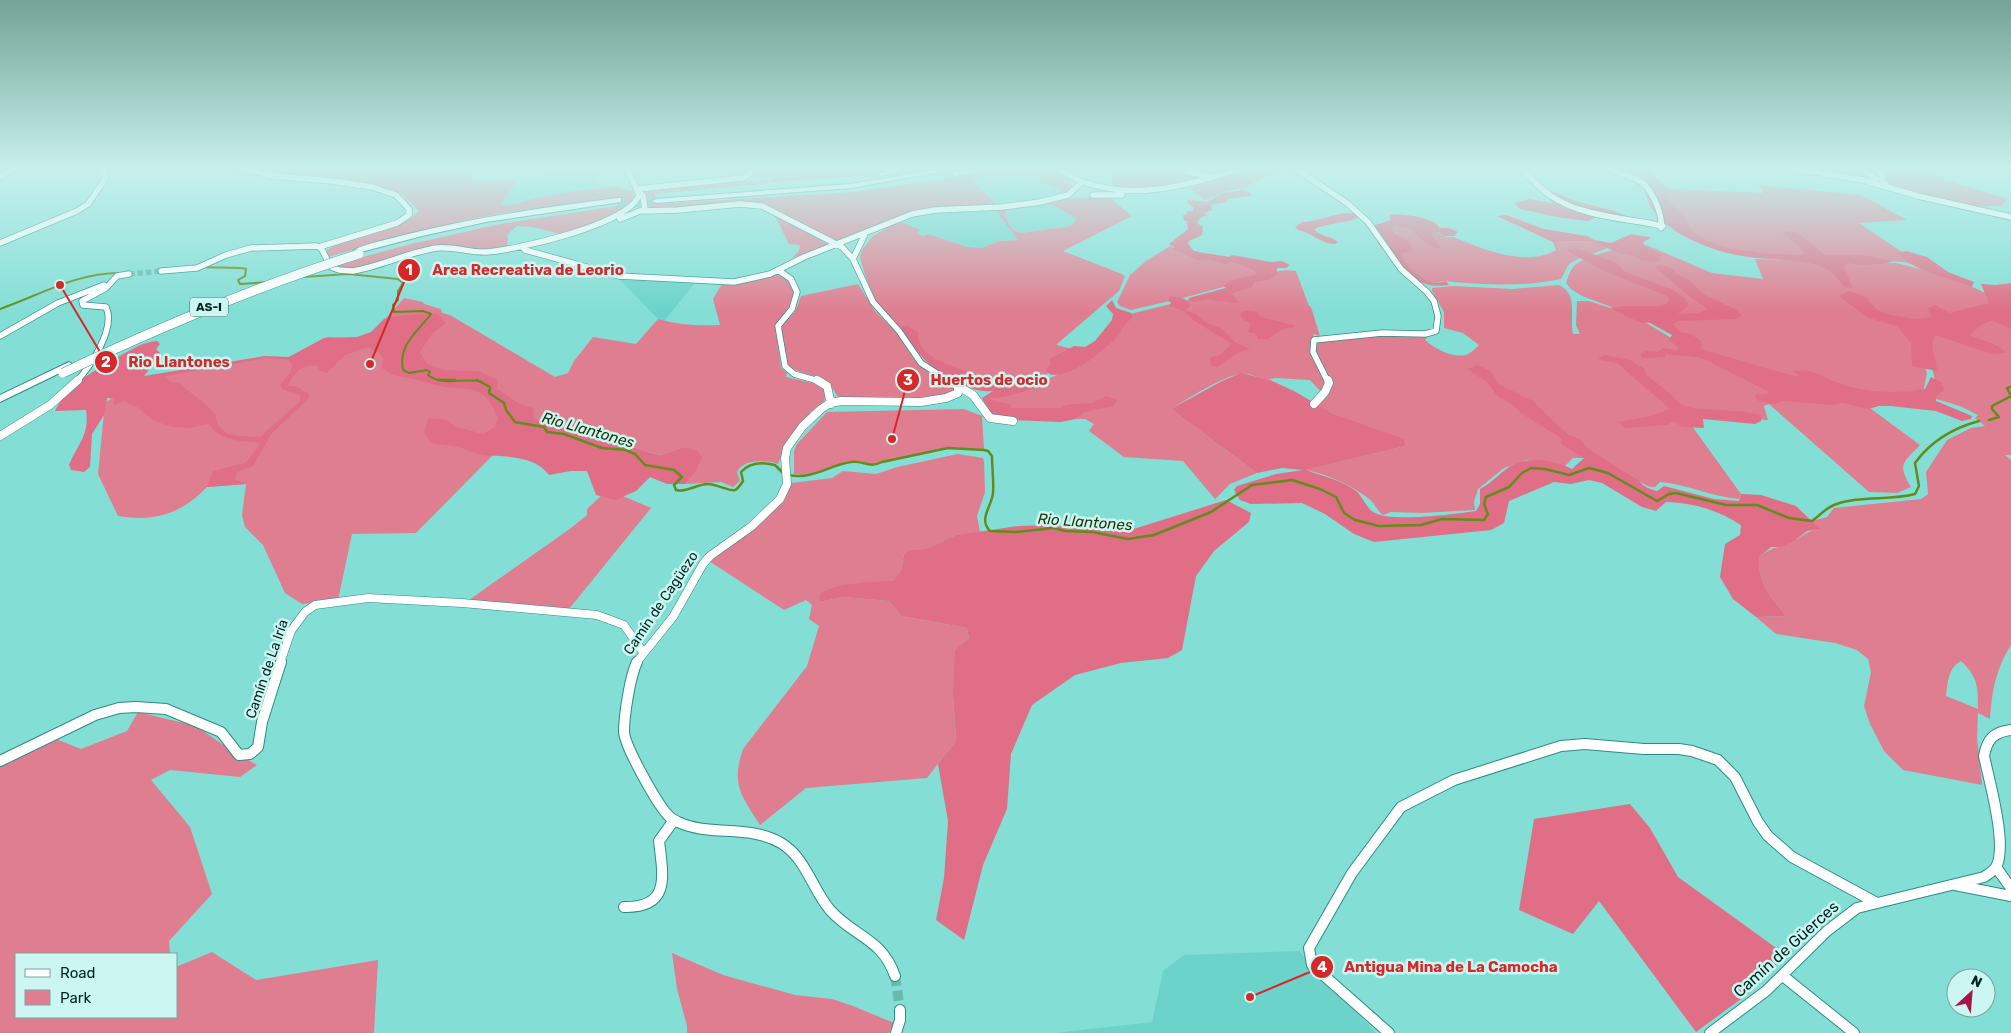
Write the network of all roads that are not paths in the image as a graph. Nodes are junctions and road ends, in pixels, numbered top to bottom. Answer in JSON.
{"nodes":[{"id":1,"x":63,"y":215,"type":"edge"},
{"id":2,"x":409,"y":215,"type":"edge"},
{"id":3,"x":533,"y":215,"type":"edge"},
{"id":4,"x":618,"y":215,"type":"tunnel mouth"},
{"id":5,"x":630,"y":215,"type":"edge"},
{"id":6,"x":780,"y":215,"type":"edge"},
{"id":7,"x":909,"y":215,"type":"edge"},
{"id":8,"x":1362,"y":215,"type":"edge"},
{"id":9,"x":1609,"y":215,"type":"edge"},
{"id":10,"x":1661,"y":215,"type":"edge"},
{"id":11,"x":604,"y":224,"type":"junction"},
{"id":12,"x":865,"y":234,"type":"junction"},
{"id":13,"x":0,"y":243,"type":"edge"},
{"id":14,"x":838,"y":245,"type":"junction"},
{"id":15,"x":319,"y":247,"type":"junction"},
{"id":16,"x":523,"y":248,"type":"junction"},
{"id":17,"x":853,"y":259,"type":"junction"},
{"id":18,"x":778,"y":270,"type":"junction"},
{"id":19,"x":161,"y":271,"type":"tunnel mouth"},
{"id":20,"x":130,"y":274,"type":"tunnel mouth"},
{"id":21,"x":109,"y":285,"type":"junction"},
{"id":22,"x":0,"y":336,"type":"edge"},
{"id":23,"x":66,"y":369,"type":"junction"},
{"id":24,"x":958,"y":387,"type":"junction"},
{"id":25,"x":0,"y":399,"type":"edge"},
{"id":26,"x":830,"y":404,"type":"junction"},
{"id":27,"x":1314,"y":404,"type":"dead end"},
{"id":28,"x":0,"y":406,"type":"edge"},
{"id":29,"x":1009,"y":422,"type":"dead end"},
{"id":30,"x":0,"y":436,"type":"edge"},
{"id":31,"x":643,"y":652,"type":"junction"},
{"id":32,"x":2011,"y":730,"type":"edge"},
{"id":33,"x":0,"y":761,"type":"edge"},
{"id":34,"x":674,"y":820,"type":"junction"},
{"id":35,"x":1996,"y":868,"type":"junction"},
{"id":36,"x":1955,"y":885,"type":"junction"},
{"id":37,"x":2011,"y":888,"type":"edge"},
{"id":38,"x":2011,"y":896,"type":"edge"},
{"id":39,"x":1875,"y":902,"type":"junction"},
{"id":40,"x":624,"y":907,"type":"dead end"},
{"id":41,"x":895,"y":976,"type":"tunnel mouth"},
{"id":42,"x":1783,"y":976,"type":"junction"},
{"id":43,"x":900,"y":1010,"type":"tunnel mouth"},
{"id":44,"x":896,"y":1033,"type":"edge"},
{"id":45,"x":1389,"y":1033,"type":"edge"},
{"id":46,"x":1710,"y":1033,"type":"edge"},
{"id":47,"x":1854,"y":1033,"type":"edge"}],
"edges":[{"from":1,"to":13,"type":"street"},
{"from":2,"to":15,"type":"street"},
{"from":3,"to":23,"type":"highway","number":"AS-I","bridge":true},
{"from":4,"to":11,"type":"street"},
{"from":5,"to":11,"type":"street"},
{"from":6,"to":14,"type":"street"},
{"from":7,"to":12,"type":"street"},
{"from":8,"to":27,"type":"street"},
{"from":9,"to":10,"type":"street"},
{"from":11,"to":16,"type":"street"},
{"from":12,"to":14,"type":"street"},
{"from":12,"to":17,"type":"street"},
{"from":14,"to":17,"type":"street"},
{"from":14,"to":18,"type":"street"},
{"from":15,"to":16,"type":"street"},
{"from":15,"to":19,"type":"street"},
{"from":16,"to":18,"type":"street"},
{"from":17,"to":24,"type":"street"},
{"from":18,"to":26,"type":"street"},
{"from":20,"to":21,"type":"street"},
{"from":21,"to":22,"type":"street"},
{"from":21,"to":30,"type":"street"},
{"from":23,"to":25,"type":"highway","number":"AS-I"},
{"from":23,"to":28,"type":"highway","number":"AS-I"},
{"from":24,"to":26,"type":"street"},
{"from":24,"to":29,"type":"street"},
{"from":26,"to":31,"type":"street","name":"Camín de Cagüezo"},
{"from":31,"to":33,"type":"street","name":"Camín de La Iría"},
{"from":31,"to":34,"type":"street","name":"Camín de Cagüezo"},
{"from":32,"to":35,"type":"street"},
{"from":34,"to":40,"type":"street"},
{"from":34,"to":41,"type":"street"},
{"from":35,"to":36,"type":"street","name":"Camín de Güerces"},
{"from":35,"to":37,"type":"street"},
{"from":36,"to":38,"type":"street"},
{"from":36,"to":39,"type":"street","name":"Camín de Güerces"},
{"from":39,"to":42,"type":"street","name":"Camín de Güerces"},
{"from":39,"to":45,"type":"street"},
{"from":42,"to":46,"type":"street","name":"Camín de Güerces"},
{"from":42,"to":47,"type":"street"},
{"from":43,"to":44,"type":"street"}]}
